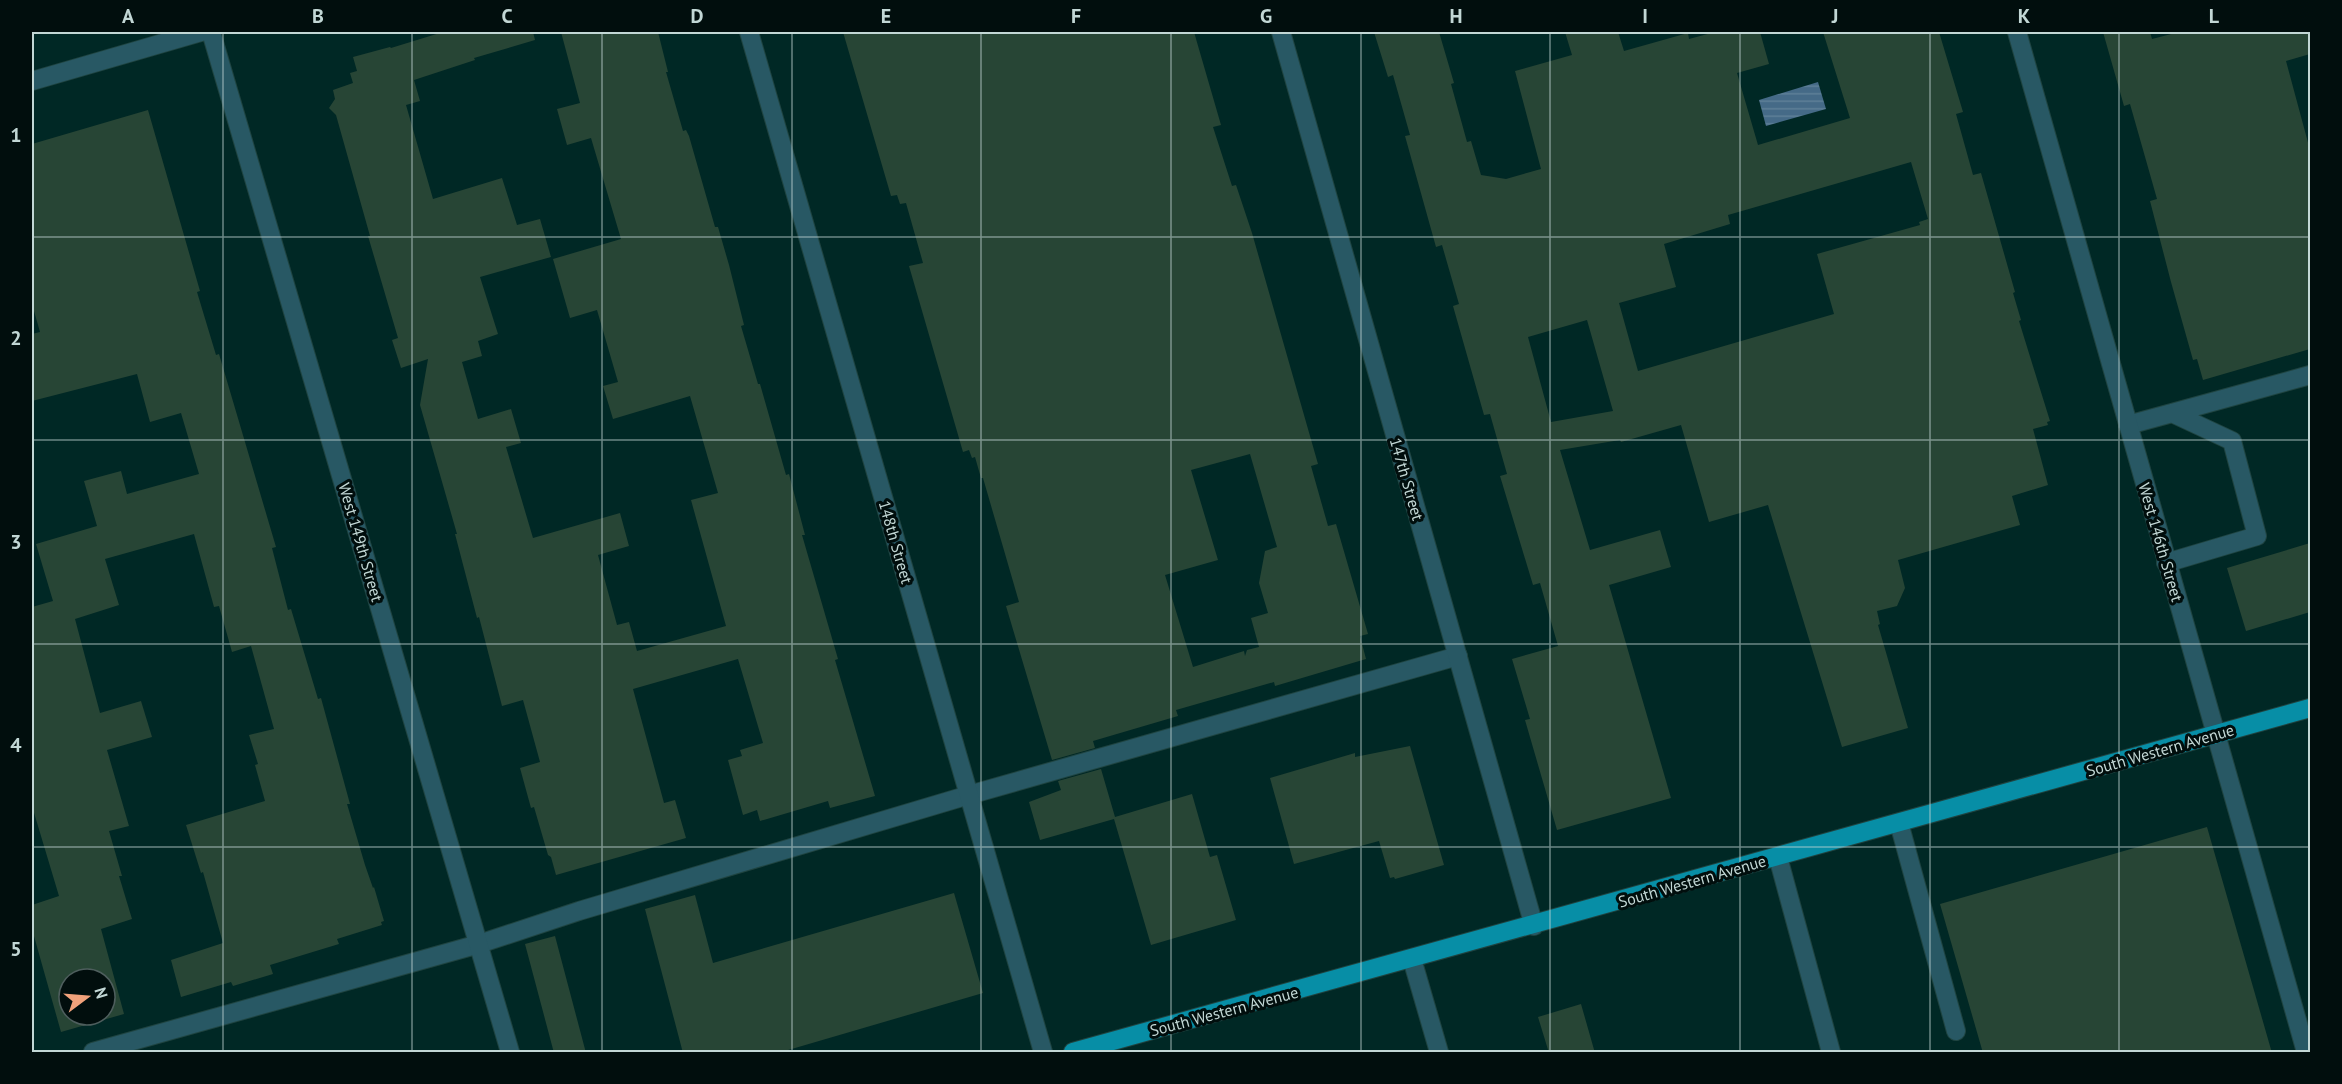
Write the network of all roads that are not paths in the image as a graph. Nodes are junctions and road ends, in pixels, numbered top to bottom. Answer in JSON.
{"nodes":[{"id":1,"x":201,"y":32,"type":"edge"},
{"id":2,"x":211,"y":32,"type":"edge"},
{"id":3,"x":749,"y":32,"type":"edge"},
{"id":4,"x":1281,"y":32,"type":"edge"},
{"id":5,"x":2017,"y":32,"type":"edge"},
{"id":6,"x":32,"y":81,"type":"edge"},
{"id":7,"x":2310,"y":375,"type":"edge"},
{"id":8,"x":2172,"y":413,"type":"junction"},
{"id":9,"x":2128,"y":425,"type":"junction"},
{"id":10,"x":2166,"y":563,"type":"junction"},
{"id":11,"x":1458,"y":656,"type":"junction"},
{"id":12,"x":2310,"y":708,"type":"edge"},
{"id":13,"x":2215,"y":734,"type":"junction"},
{"id":14,"x":969,"y":795,"type":"junction"},
{"id":15,"x":1899,"y":823,"type":"junction"},
{"id":16,"x":1778,"y":857,"type":"junction"},
{"id":17,"x":1534,"y":926,"type":"junction"},
{"id":18,"x":479,"y":944,"type":"junction"},
{"id":19,"x":1412,"y":959,"type":"junction"},
{"id":20,"x":1956,"y":1031,"type":"dead end"},
{"id":21,"x":2306,"y":1041,"type":"edge"},
{"id":22,"x":1114,"y":1047,"type":"edge"},
{"id":23,"x":93,"y":1053,"type":"edge"},
{"id":24,"x":510,"y":1053,"type":"edge"},
{"id":25,"x":1043,"y":1053,"type":"edge"},
{"id":26,"x":1073,"y":1053,"type":"edge"},
{"id":27,"x":1439,"y":1053,"type":"edge"},
{"id":28,"x":1831,"y":1053,"type":"edge"}],
"edges":[{"from":1,"to":6,"type":"street"},
{"from":2,"to":18,"type":"street","name":"West 149th Street"},
{"from":3,"to":14,"type":"street","name":"148th Street"},
{"from":4,"to":11,"type":"street","name":"147th Street"},
{"from":5,"to":9,"type":"street","name":"West 146th Street"},
{"from":7,"to":8,"type":"street"},
{"from":8,"to":9,"type":"street"},
{"from":8,"to":10,"type":"street"},
{"from":9,"to":10,"type":"street","name":"West 146th Street"},
{"from":10,"to":13,"type":"street","name":"West 146th Street"},
{"from":11,"to":14,"type":"street"},
{"from":11,"to":17,"type":"street","name":"147th Street"},
{"from":12,"to":13,"type":"main road","name":"South Western Avenue"},
{"from":13,"to":15,"type":"main road","name":"South Western Avenue"},
{"from":13,"to":21,"type":"street","name":"West 146th Street"},
{"from":14,"to":18,"type":"street"},
{"from":14,"to":25,"type":"street","name":"148th Street"},
{"from":15,"to":16,"type":"main road","name":"South Western Avenue"},
{"from":15,"to":20,"type":"street"},
{"from":16,"to":17,"type":"main road","name":"South Western Avenue"},
{"from":16,"to":28,"type":"street"},
{"from":17,"to":19,"type":"main road","name":"South Western Avenue"},
{"from":18,"to":23,"type":"street"},
{"from":18,"to":24,"type":"street","name":"West 149th Street"},
{"from":19,"to":22,"type":"main road","name":"South Western Avenue"},
{"from":19,"to":27,"type":"street"},
{"from":22,"to":26,"type":"main road","name":"South Western Avenue"}]}
